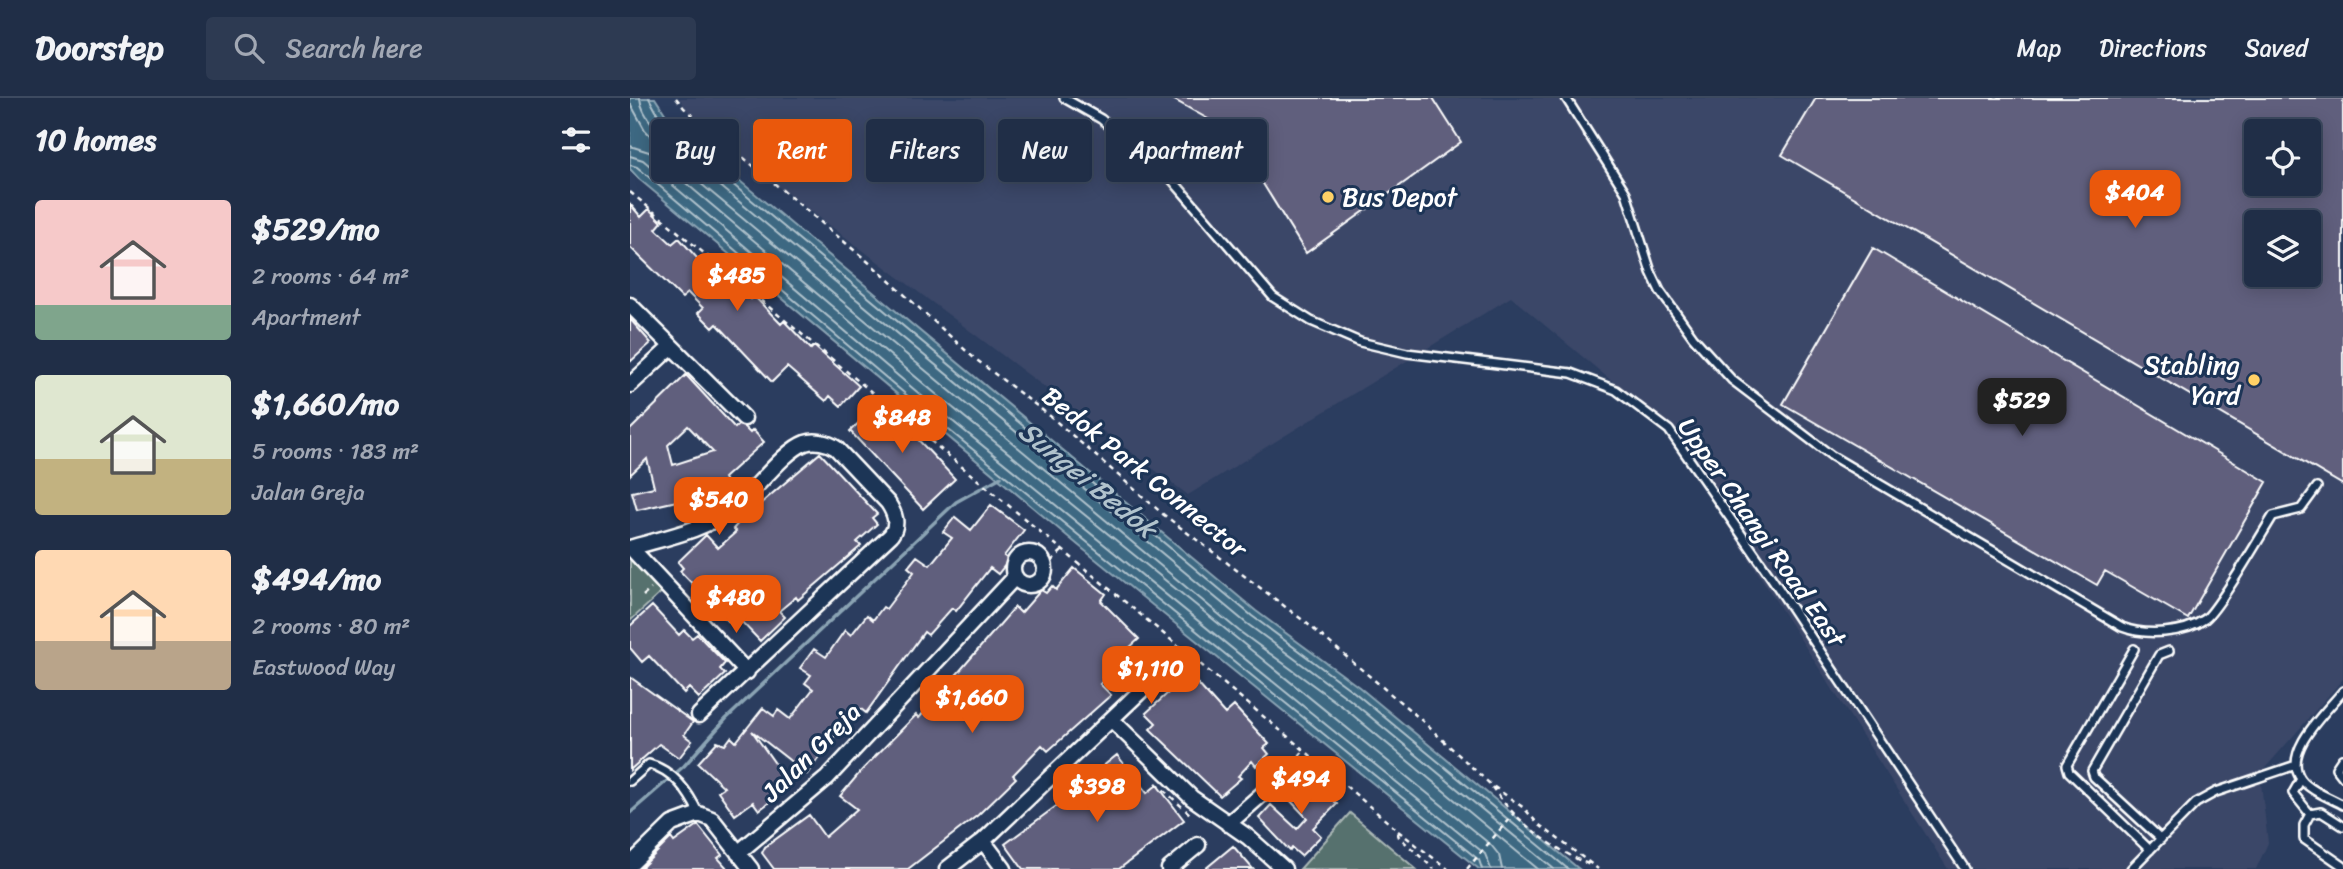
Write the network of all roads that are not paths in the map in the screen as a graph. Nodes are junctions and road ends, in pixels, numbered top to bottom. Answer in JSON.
{"nodes":[{"id":1,"x":1064,"y":98,"type":"edge"},
{"id":2,"x":1566,"y":98,"type":"edge"},
{"id":3,"x":630,"y":305,"type":"edge"},
{"id":4,"x":671,"y":346,"type":"junction"},
{"id":5,"x":630,"y":385,"type":"edge"},
{"id":6,"x":744,"y":418,"type":"dead end"},
{"id":7,"x":2317,"y":487,"type":"dead end"},
{"id":8,"x":630,"y":548,"type":"edge"},
{"id":9,"x":1015,"y":577,"type":"junction"},
{"id":10,"x":2134,"y":649,"type":"dead end"},
{"id":11,"x":2169,"y":651,"type":"dead end"},
{"id":12,"x":1164,"y":668,"type":"dead end"},
{"id":13,"x":747,"y":672,"type":"junction"},
{"id":14,"x":2343,"y":691,"type":"edge"},
{"id":15,"x":699,"y":715,"type":"dead end"},
{"id":16,"x":1112,"y":720,"type":"junction"},
{"id":17,"x":2342,"y":759,"type":"edge"},
{"id":18,"x":2296,"y":765,"type":"junction"},
{"id":19,"x":1284,"y":775,"type":"road end"},
{"id":20,"x":2343,"y":777,"type":"edge"},
{"id":21,"x":2301,"y":779,"type":"junction"},
{"id":22,"x":630,"y":781,"type":"edge"},
{"id":23,"x":2343,"y":805,"type":"edge"},
{"id":24,"x":699,"y":814,"type":"junction"},
{"id":25,"x":2310,"y":814,"type":"junction"},
{"id":26,"x":1228,"y":824,"type":"junction"},
{"id":27,"x":2343,"y":826,"type":"edge"},
{"id":28,"x":2161,"y":839,"type":"junction"},
{"id":29,"x":983,"y":841,"type":"junction"},
{"id":30,"x":1198,"y":845,"type":"dead end"},
{"id":31,"x":2150,"y":850,"type":"junction"},
{"id":32,"x":738,"y":853,"type":"junction"},
{"id":33,"x":630,"y":865,"type":"edge"},
{"id":34,"x":2343,"y":866,"type":"edge"},
{"id":35,"x":751,"y":869,"type":"edge"},
{"id":36,"x":947,"y":869,"type":"edge"},
{"id":37,"x":1004,"y":869,"type":"edge"},
{"id":38,"x":1170,"y":869,"type":"edge"},
{"id":39,"x":1284,"y":869,"type":"edge"},
{"id":40,"x":1965,"y":869,"type":"edge"},
{"id":41,"x":2131,"y":869,"type":"edge"}],
"edges":[{"from":1,"to":40,"type":"lane","name":"Upper Changi Road East"},
{"from":2,"to":7,"type":"lane"},
{"from":3,"to":4,"type":"street"},
{"from":4,"to":5,"type":"street"},
{"from":4,"to":6,"type":"street"},
{"from":8,"to":13,"type":"street"},
{"from":8,"to":13,"type":"street"},
{"from":9,"to":9,"type":"street","name":"Jalan Greja"},
{"from":9,"to":32,"type":"street","name":"Jalan Greja"},
{"from":10,"to":31,"type":"lane"},
{"from":11,"to":28,"type":"lane"},
{"from":12,"to":16,"type":"street"},
{"from":13,"to":15,"type":"street"},
{"from":14,"to":18,"type":"lane"},
{"from":16,"to":26,"type":"street"},
{"from":16,"to":29,"type":"street"},
{"from":17,"to":20,"type":"lane"},
{"from":18,"to":21,"type":"lane"},
{"from":18,"to":28,"type":"lane"},
{"from":19,"to":26,"type":"street"},
{"from":21,"to":23,"type":"lane"},
{"from":21,"to":25,"type":"lane"},
{"from":22,"to":24,"type":"lane"},
{"from":24,"to":32,"type":"street"},
{"from":24,"to":33,"type":"street"},
{"from":25,"to":27,"type":"lane"},
{"from":25,"to":34,"type":"lane"},
{"from":26,"to":39,"type":"street"},
{"from":28,"to":31,"type":"lane"},
{"from":29,"to":36,"type":"street"},
{"from":29,"to":37,"type":"street"},
{"from":30,"to":38,"type":"street"},
{"from":31,"to":41,"type":"lane"},
{"from":32,"to":35,"type":"street"}]}
